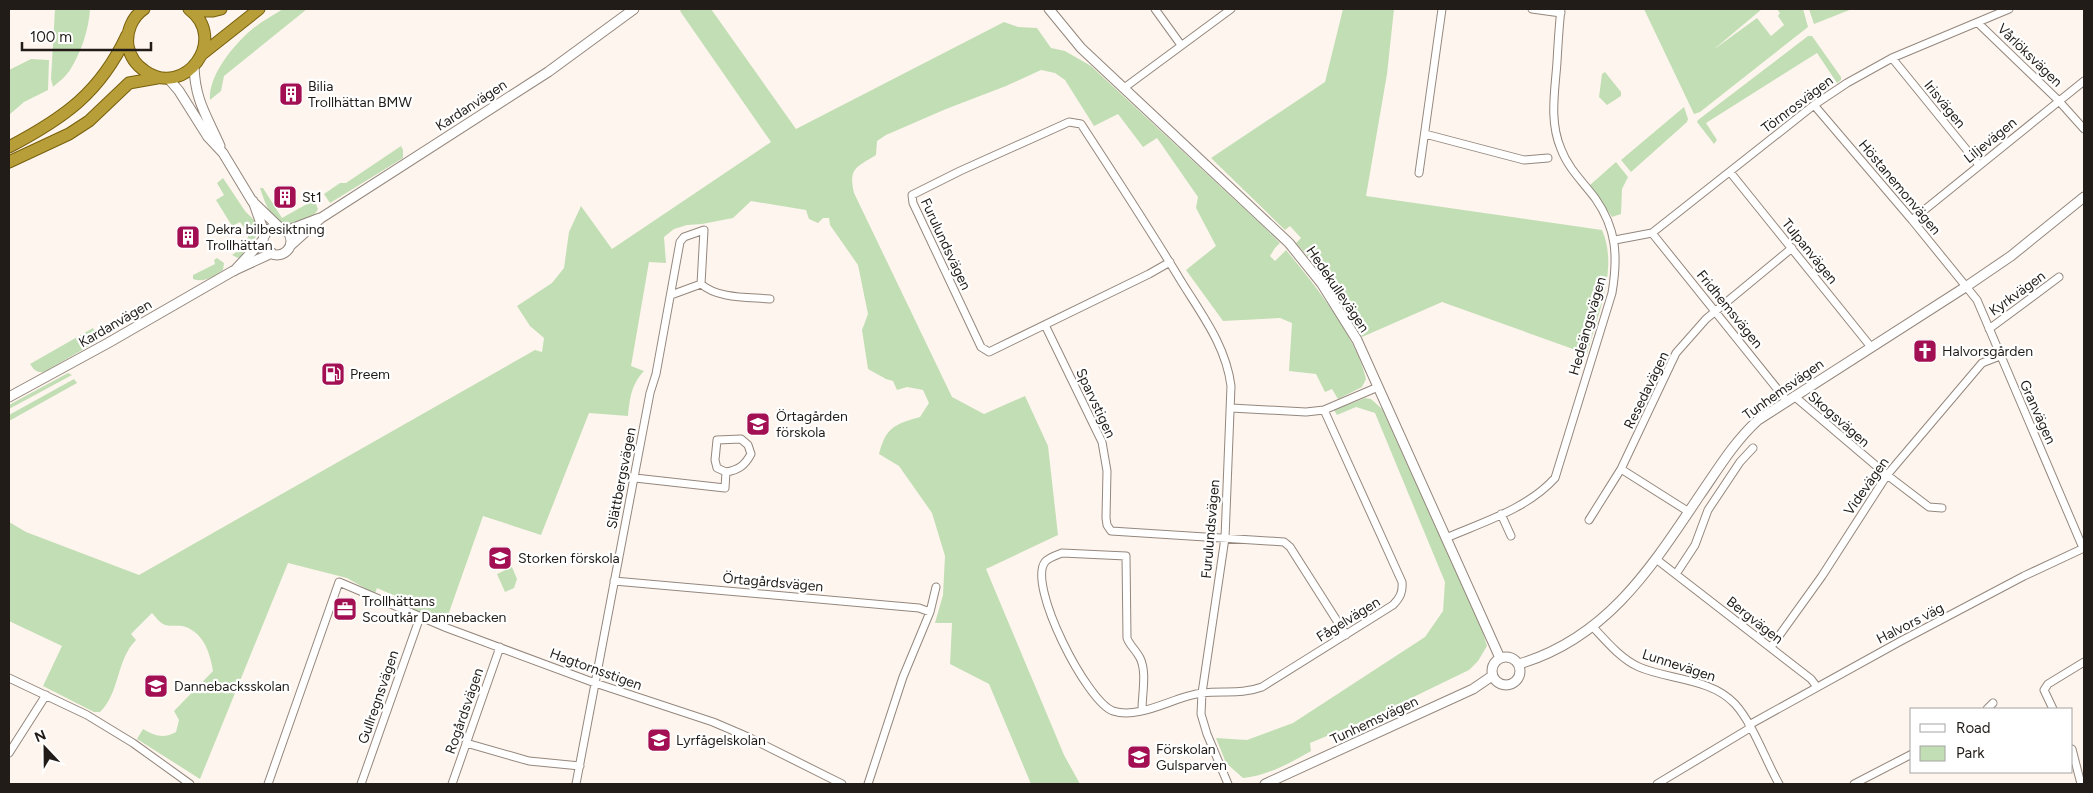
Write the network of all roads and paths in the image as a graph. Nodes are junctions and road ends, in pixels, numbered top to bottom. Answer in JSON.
{"nodes":[{"id":1,"x":221,"y":9,"type":"edge"},
{"id":2,"x":259,"y":9,"type":"edge"},
{"id":3,"x":634,"y":9,"type":"edge"},
{"id":4,"x":1049,"y":9,"type":"edge"},
{"id":5,"x":1155,"y":9,"type":"edge"},
{"id":6,"x":1231,"y":9,"type":"edge"},
{"id":7,"x":1442,"y":9,"type":"edge"},
{"id":8,"x":1532,"y":9,"type":"edge"},
{"id":9,"x":2008,"y":9,"type":"edge"},
{"id":10,"x":190,"y":10,"type":"edge"},
{"id":11,"x":1561,"y":11,"type":"edge"},
{"id":12,"x":138,"y":12,"type":"edge"},
{"id":13,"x":1978,"y":22,"type":"junction"},
{"id":14,"x":129,"y":29,"type":"junction"},
{"id":15,"x":1181,"y":45,"type":"junction"},
{"id":16,"x":202,"y":55,"type":"junction"},
{"id":17,"x":1892,"y":58,"type":"junction"},
{"id":18,"x":194,"y":66,"type":"junction"},
{"id":19,"x":164,"y":78,"type":"junction"},
{"id":20,"x":2084,"y":80,"type":"edge"},
{"id":21,"x":1124,"y":88,"type":"junction"},
{"id":22,"x":2058,"y":100,"type":"junction"},
{"id":23,"x":1814,"y":105,"type":"junction"},
{"id":24,"x":2084,"y":129,"type":"edge"},
{"id":25,"x":1425,"y":134,"type":"junction"},
{"id":26,"x":9,"y":147,"type":"edge"},
{"id":27,"x":223,"y":153,"type":"junction"},
{"id":28,"x":1548,"y":158,"type":"dead end"},
{"id":29,"x":9,"y":162,"type":"edge"},
{"id":30,"x":1979,"y":165,"type":"junction"},
{"id":31,"x":1730,"y":172,"type":"junction"},
{"id":32,"x":1419,"y":173,"type":"dead end"},
{"id":33,"x":2084,"y":197,"type":"edge"},
{"id":34,"x":252,"y":201,"type":"junction"},
{"id":35,"x":321,"y":218,"type":"junction"},
{"id":36,"x":1912,"y":220,"type":"junction"},
{"id":37,"x":282,"y":229,"type":"junction"},
{"id":38,"x":1652,"y":233,"type":"junction"},
{"id":39,"x":264,"y":238,"type":"junction"},
{"id":40,"x":1615,"y":240,"type":"junction"},
{"id":41,"x":290,"y":246,"type":"junction"},
{"id":42,"x":1792,"y":248,"type":"junction"},
{"id":43,"x":272,"y":253,"type":"junction"},
{"id":44,"x":1170,"y":262,"type":"junction"},
{"id":45,"x":234,"y":271,"type":"junction"},
{"id":46,"x":2059,"y":277,"type":"dead end"},
{"id":47,"x":701,"y":284,"type":"junction"},
{"id":48,"x":1967,"y":286,"type":"junction"},
{"id":49,"x":671,"y":295,"type":"junction"},
{"id":50,"x":770,"y":299,"type":"dead end"},
{"id":51,"x":1715,"y":311,"type":"junction"},
{"id":52,"x":1045,"y":325,"type":"junction"},
{"id":53,"x":1989,"y":329,"type":"junction"},
{"id":54,"x":1870,"y":347,"type":"junction"},
{"id":55,"x":2000,"y":356,"type":"junction"},
{"id":56,"x":1378,"y":387,"type":"junction"},
{"id":57,"x":9,"y":397,"type":"edge"},
{"id":58,"x":1791,"y":398,"type":"junction"},
{"id":59,"x":1231,"y":408,"type":"junction"},
{"id":60,"x":1324,"y":410,"type":"junction"},
{"id":61,"x":1753,"y":448,"type":"dead end"},
{"id":62,"x":1621,"y":469,"type":"junction"},
{"id":63,"x":726,"y":472,"type":"junction"},
{"id":64,"x":1887,"y":475,"type":"junction"},
{"id":65,"x":635,"y":478,"type":"junction"},
{"id":66,"x":1942,"y":508,"type":"dead end"},
{"id":67,"x":1689,"y":512,"type":"junction"},
{"id":68,"x":1502,"y":514,"type":"junction"},
{"id":69,"x":1589,"y":520,"type":"dead end"},
{"id":70,"x":1511,"y":536,"type":"dead end"},
{"id":71,"x":1225,"y":538,"type":"junction"},
{"id":72,"x":1446,"y":538,"type":"junction"},
{"id":73,"x":2084,"y":548,"type":"edge"},
{"id":74,"x":1656,"y":559,"type":"junction"},
{"id":75,"x":1676,"y":574,"type":"junction"},
{"id":76,"x":614,"y":581,"type":"junction"},
{"id":77,"x":936,"y":588,"type":"dead end"},
{"id":78,"x":930,"y":612,"type":"junction"},
{"id":79,"x":420,"y":617,"type":"junction"},
{"id":80,"x":1592,"y":627,"type":"junction"},
{"id":81,"x":1346,"y":635,"type":"junction"},
{"id":82,"x":500,"y":647,"type":"junction"},
{"id":83,"x":1771,"y":647,"type":"junction"},
{"id":84,"x":1500,"y":658,"type":"junction"},
{"id":85,"x":2084,"y":662,"type":"edge"},
{"id":86,"x":1519,"y":664,"type":"junction"},
{"id":87,"x":1492,"y":676,"type":"junction"},
{"id":88,"x":9,"y":678,"type":"edge"},
{"id":89,"x":595,"y":682,"type":"junction"},
{"id":90,"x":1817,"y":687,"type":"junction"},
{"id":91,"x":1202,"y":692,"type":"junction"},
{"id":92,"x":46,"y":695,"type":"junction"},
{"id":93,"x":1993,"y":703,"type":"dead end"},
{"id":94,"x":1988,"y":708,"type":"edge"},
{"id":95,"x":2053,"y":708,"type":"edge"},
{"id":96,"x":1142,"y":710,"type":"junction"},
{"id":97,"x":1750,"y":727,"type":"junction"},
{"id":98,"x":466,"y":743,"type":"junction"},
{"id":99,"x":9,"y":753,"type":"edge"},
{"id":100,"x":2073,"y":753,"type":"edge"},
{"id":101,"x":1910,"y":755,"type":"edge"},
{"id":102,"x":580,"y":766,"type":"junction"},
{"id":103,"x":1868,"y":777,"type":"junction"},
{"id":104,"x":190,"y":784,"type":"edge"},
{"id":105,"x":268,"y":784,"type":"edge"},
{"id":106,"x":361,"y":784,"type":"edge"},
{"id":107,"x":452,"y":784,"type":"edge"},
{"id":108,"x":576,"y":784,"type":"edge"},
{"id":109,"x":842,"y":784,"type":"edge"},
{"id":110,"x":868,"y":784,"type":"edge"},
{"id":111,"x":1228,"y":784,"type":"edge"},
{"id":112,"x":1265,"y":784,"type":"edge"},
{"id":113,"x":1657,"y":784,"type":"edge"},
{"id":114,"x":1779,"y":784,"type":"edge"},
{"id":115,"x":1854,"y":784,"type":"edge"},
{"id":116,"x":1872,"y":784,"type":"edge"},
{"id":117,"x":2081,"y":784,"type":"edge"}],
"edges":[{"from":1,"to":10,"type":"highway"},
{"from":2,"to":16,"type":"highway"},
{"from":3,"to":35,"type":"street","name":"Kardanvägen"},
{"from":4,"to":21,"type":"street","name":"Hedekullevägen"},
{"from":5,"to":15,"type":"street"},
{"from":6,"to":15,"type":"street"},
{"from":7,"to":25,"type":"street"},
{"from":8,"to":11,"type":"street"},
{"from":9,"to":13,"type":"street","name":"Törnrosvägen"},
{"from":10,"to":16,"type":"highway"},
{"from":11,"to":40,"type":"street","name":"Hedeängsvägen"},
{"from":12,"to":14,"type":"highway"},
{"from":13,"to":17,"type":"street","name":"Törnrosvägen"},
{"from":13,"to":22,"type":"street","name":"Vårlöksvägen"},
{"from":14,"to":19,"type":"highway"},
{"from":14,"to":26,"type":"highway"},
{"from":15,"to":21,"type":"street"},
{"from":16,"to":18,"type":"highway"},
{"from":17,"to":23,"type":"street","name":"Törnrosvägen"},
{"from":17,"to":30,"type":"street","name":"Irisvägen"},
{"from":18,"to":19,"type":"highway"},
{"from":18,"to":27,"type":"street"},
{"from":19,"to":27,"type":"street"},
{"from":19,"to":29,"type":"highway"},
{"from":20,"to":22,"type":"street","name":"Liljevägen"},
{"from":21,"to":56,"type":"street","name":"Hedekullevägen"},
{"from":22,"to":24,"type":"street","name":"Vårlöksvägen"},
{"from":22,"to":30,"type":"street","name":"Liljevägen"},
{"from":23,"to":31,"type":"street","name":"Törnrosvägen"},
{"from":23,"to":36,"type":"street","name":"Höstanemonvägen"},
{"from":25,"to":28,"type":"street"},
{"from":25,"to":32,"type":"street"},
{"from":27,"to":34,"type":"street"},
{"from":30,"to":36,"type":"street","name":"Liljevägen"},
{"from":31,"to":38,"type":"street","name":"Törnrosvägen"},
{"from":31,"to":42,"type":"street","name":"Tulpanvägen"},
{"from":33,"to":48,"type":"street","name":"Tunhemsvägen"},
{"from":34,"to":37,"type":"street"},
{"from":34,"to":39,"type":"street"},
{"from":35,"to":37,"type":"street","name":"Kardanvägen"},
{"from":35,"to":41,"type":"street","name":"Kardanvägen"},
{"from":36,"to":48,"type":"street","name":"Höstanemonvägen"},
{"from":37,"to":39,"type":"street"},
{"from":37,"to":41,"type":"street"},
{"from":38,"to":40,"type":"street","name":"Törnrosvägen"},
{"from":38,"to":51,"type":"street","name":"Fridhemsvägen"},
{"from":39,"to":43,"type":"street"},
{"from":39,"to":45,"type":"street","name":"Kardanvägen"},
{"from":40,"to":68,"type":"street","name":"Hedeängsvägen"},
{"from":41,"to":43,"type":"street"},
{"from":42,"to":51,"type":"street","name":"Resedavägen"},
{"from":42,"to":54,"type":"street","name":"Tulpanvägen"},
{"from":43,"to":45,"type":"street","name":"Kardanvägen"},
{"from":44,"to":52,"type":"street","name":"Furulundsvägen"},
{"from":44,"to":52,"type":"street","name":"Furulundsvägen"},
{"from":44,"to":59,"type":"street","name":"Furulundsvägen"},
{"from":45,"to":57,"type":"street","name":"Kardanvägen"},
{"from":46,"to":53,"type":"street","name":"Kyrkvägen"},
{"from":47,"to":49,"type":"street"},
{"from":47,"to":49,"type":"street","name":"Slättbergsvägen"},
{"from":47,"to":50,"type":"street"},
{"from":48,"to":53,"type":"street","name":"Granvägen"},
{"from":48,"to":54,"type":"street","name":"Tunhemsvägen"},
{"from":49,"to":65,"type":"street","name":"Slättbergsvägen"},
{"from":51,"to":58,"type":"street","name":"Fridhemsvägen"},
{"from":51,"to":62,"type":"street","name":"Resedavägen"},
{"from":52,"to":71,"type":"street","name":"Sparvstigen"},
{"from":53,"to":55,"type":"street","name":"Granvägen"},
{"from":54,"to":58,"type":"street","name":"Tunhemsvägen"},
{"from":55,"to":64,"type":"street","name":"Videvägen"},
{"from":55,"to":73,"type":"street","name":"Granvägen"},
{"from":56,"to":60,"type":"street"},
{"from":56,"to":72,"type":"street","name":"Hedekullevägen"},
{"from":58,"to":64,"type":"street","name":"Skogsvägen"},
{"from":58,"to":67,"type":"street","name":"Tunhemsvägen"},
{"from":59,"to":60,"type":"street"},
{"from":59,"to":71,"type":"street","name":"Furulundsvägen"},
{"from":60,"to":81,"type":"street","name":"Fågelvägen"},
{"from":61,"to":75,"type":"street"},
{"from":62,"to":67,"type":"street"},
{"from":62,"to":69,"type":"street","name":"Resedavägen"},
{"from":63,"to":63,"type":"street"},
{"from":63,"to":65,"type":"street"},
{"from":64,"to":66,"type":"street","name":"Skogsvägen"},
{"from":64,"to":83,"type":"street","name":"Videvägen"},
{"from":65,"to":76,"type":"street","name":"Slättbergsvägen"},
{"from":67,"to":74,"type":"street","name":"Tunhemsvägen"},
{"from":68,"to":70,"type":"street"},
{"from":68,"to":72,"type":"street","name":"Hedeängsvägen"},
{"from":71,"to":81,"type":"street"},
{"from":71,"to":91,"type":"street","name":"Furulundsvägen"},
{"from":72,"to":84,"type":"street","name":"Hedekullevägen"},
{"from":73,"to":90,"type":"street","name":"Halvors väg"},
{"from":74,"to":75,"type":"street","name":"Bergvägen"},
{"from":74,"to":80,"type":"street","name":"Tunhemsvägen"},
{"from":75,"to":83,"type":"street","name":"Bergvägen"},
{"from":76,"to":78,"type":"street","name":"Örtagårdsvägen"},
{"from":76,"to":89,"type":"street","name":"Slättbergsvägen"},
{"from":77,"to":78,"type":"street"},
{"from":78,"to":110,"type":"street"},
{"from":79,"to":82,"type":"street","name":"Hagtornsstigen"},
{"from":79,"to":105,"type":"street","name":"Hagtornsstigen"},
{"from":79,"to":106,"type":"street","name":"Gullregnsvägen"},
{"from":80,"to":86,"type":"street","name":"Tunhemsvägen"},
{"from":80,"to":97,"type":"street","name":"Lunnevägen"},
{"from":81,"to":91,"type":"street","name":"Fågelvägen"},
{"from":82,"to":89,"type":"street","name":"Hagtornsstigen"},
{"from":82,"to":98,"type":"street","name":"Rogårdsvägen"},
{"from":83,"to":90,"type":"street","name":"Bergvägen"},
{"from":84,"to":86,"type":"street"},
{"from":84,"to":87,"type":"street"},
{"from":85,"to":95,"type":"street"},
{"from":86,"to":87,"type":"street"},
{"from":87,"to":112,"type":"street","name":"Tunhemsvägen"},
{"from":88,"to":92,"type":"street"},
{"from":89,"to":102,"type":"street","name":"Slättbergsvägen"},
{"from":89,"to":109,"type":"street","name":"Hagtornsstigen"},
{"from":90,"to":97,"type":"street","name":"Halvors väg"},
{"from":91,"to":96,"type":"street"},
{"from":91,"to":111,"type":"street","name":"Furulundsvägen"},
{"from":92,"to":99,"type":"street"},
{"from":92,"to":104,"type":"street"},
{"from":93,"to":94,"type":"street"},
{"from":96,"to":96,"type":"street"},
{"from":97,"to":113,"type":"street","name":"Halvors väg"},
{"from":97,"to":114,"type":"street","name":"Lunnevägen"},
{"from":98,"to":102,"type":"street"},
{"from":98,"to":107,"type":"street","name":"Rogårdsvägen"},
{"from":100,"to":117,"type":"street"},
{"from":101,"to":103,"type":"street"},
{"from":102,"to":108,"type":"street","name":"Slättbergsvägen"},
{"from":103,"to":115,"type":"street"},
{"from":103,"to":116,"type":"street"}]}
